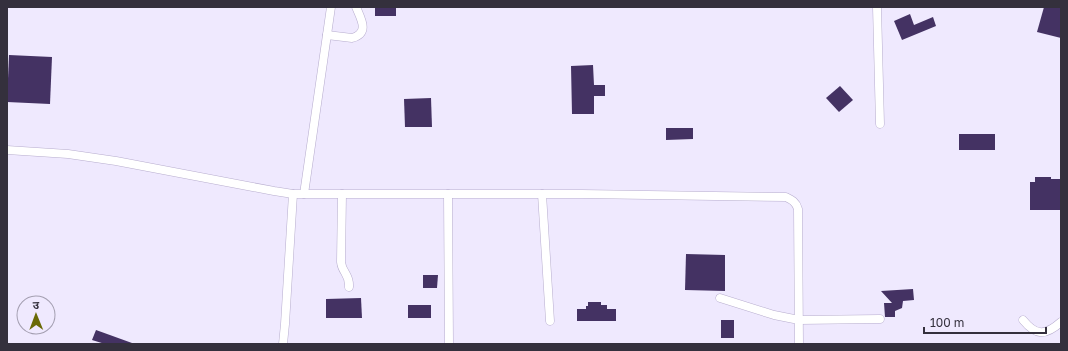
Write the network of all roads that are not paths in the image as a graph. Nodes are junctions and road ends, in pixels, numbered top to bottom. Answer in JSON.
{"nodes":[{"id":1,"x":331,"y":7,"type":"edge"},
{"id":2,"x":356,"y":7,"type":"edge"},
{"id":3,"x":877,"y":7,"type":"edge"},
{"id":4,"x":327,"y":35,"type":"junction"},
{"id":5,"x":880,"y":124,"type":"dead end"},
{"id":6,"x":7,"y":150,"type":"edge"},
{"id":7,"x":293,"y":194,"type":"junction"},
{"id":8,"x":304,"y":194,"type":"junction"},
{"id":9,"x":342,"y":194,"type":"junction"},
{"id":10,"x":448,"y":194,"type":"junction"},
{"id":11,"x":542,"y":194,"type":"junction"},
{"id":12,"x":349,"y":287,"type":"dead end"},
{"id":13,"x":720,"y":298,"type":"dead end"},
{"id":14,"x":880,"y":319,"type":"dead end"},
{"id":15,"x":799,"y":320,"type":"junction"},
{"id":16,"x":1022,"y":320,"type":"dead end"},
{"id":17,"x":550,"y":321,"type":"dead end"},
{"id":18,"x":1061,"y":322,"type":"edge"},
{"id":19,"x":283,"y":344,"type":"edge"},
{"id":20,"x":449,"y":344,"type":"edge"},
{"id":21,"x":799,"y":344,"type":"edge"}],
"edges":[{"from":1,"to":4,"type":"street"},
{"from":2,"to":4,"type":"street"},
{"from":3,"to":5,"type":"street"},
{"from":4,"to":8,"type":"street"},
{"from":6,"to":7,"type":"street"},
{"from":7,"to":8,"type":"street"},
{"from":7,"to":19,"type":"street"},
{"from":8,"to":9,"type":"street"},
{"from":9,"to":10,"type":"street"},
{"from":9,"to":12,"type":"street"},
{"from":10,"to":11,"type":"street"},
{"from":10,"to":20,"type":"street"},
{"from":11,"to":15,"type":"street"},
{"from":11,"to":17,"type":"street"},
{"from":13,"to":15,"type":"street"},
{"from":14,"to":15,"type":"street"},
{"from":15,"to":21,"type":"street"},
{"from":16,"to":18,"type":"street"}]}
